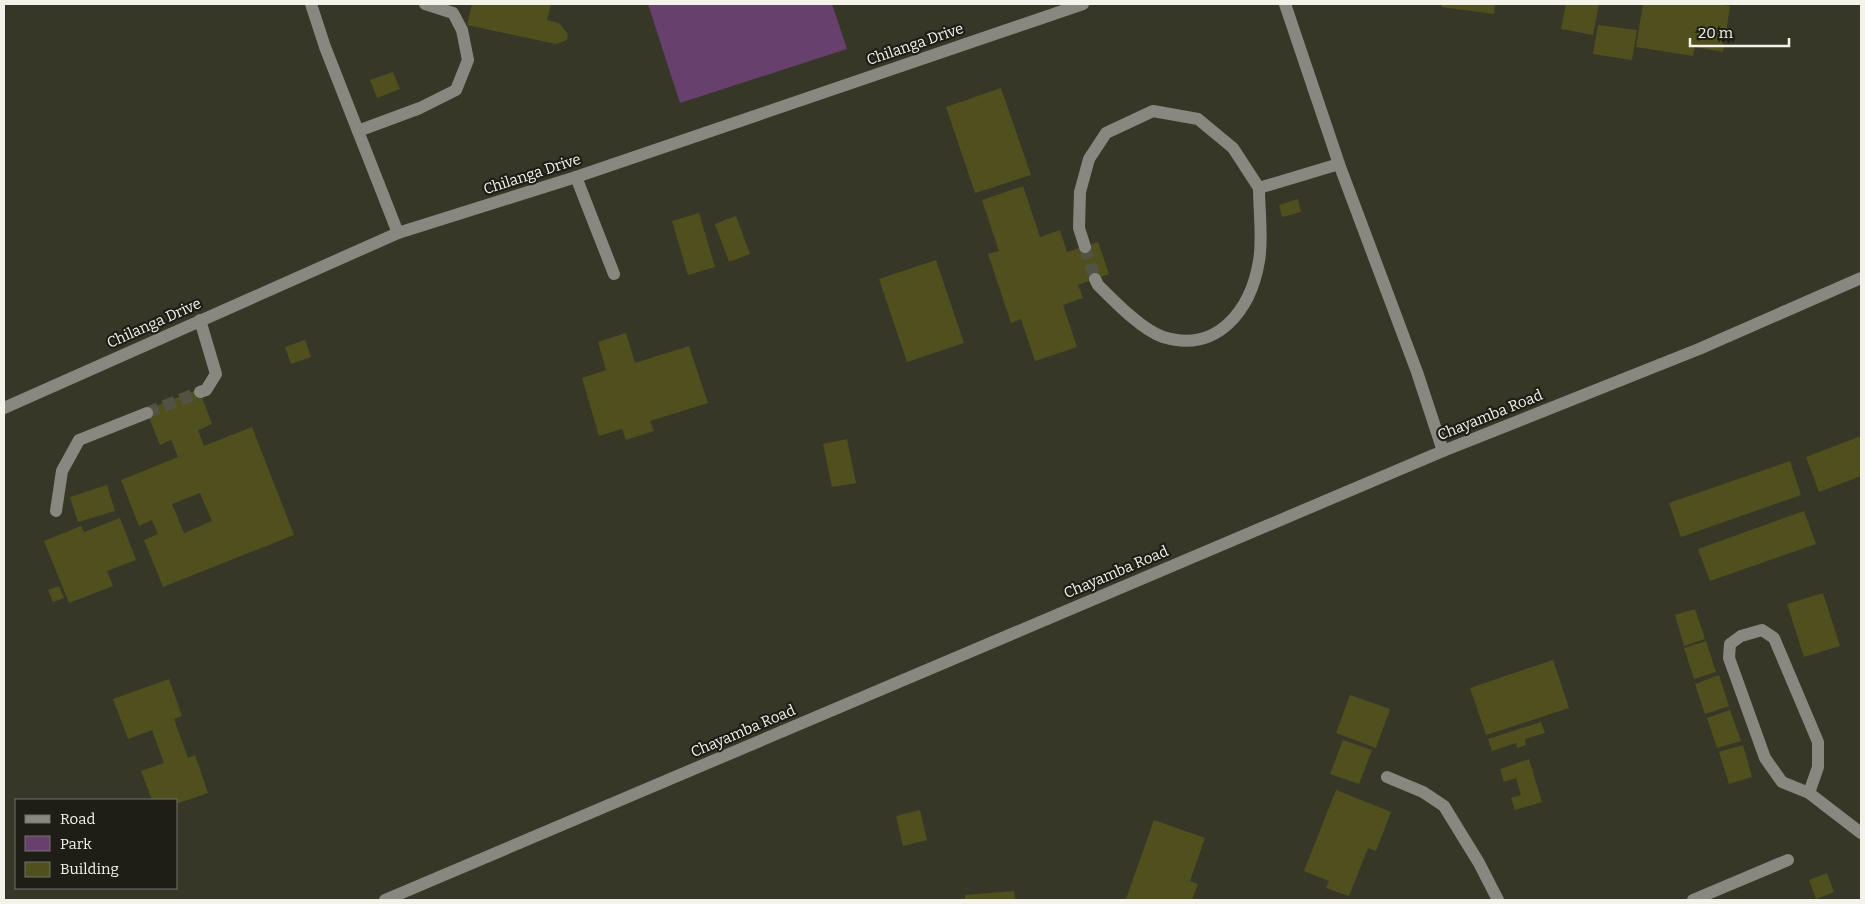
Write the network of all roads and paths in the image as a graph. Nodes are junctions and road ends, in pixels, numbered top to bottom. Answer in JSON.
{"nodes":[{"id":1,"x":311,"y":4,"type":"edge"},
{"id":2,"x":425,"y":4,"type":"edge"},
{"id":3,"x":1083,"y":4,"type":"edge"},
{"id":4,"x":1285,"y":4,"type":"edge"},
{"id":5,"x":358,"y":131,"type":"junction"},
{"id":6,"x":1340,"y":164,"type":"junction"},
{"id":7,"x":576,"y":177,"type":"junction"},
{"id":8,"x":1258,"y":188,"type":"junction"},
{"id":9,"x":398,"y":233,"type":"junction"},
{"id":10,"x":1084,"y":246,"type":"tunnel mouth"},
{"id":11,"x":614,"y":274,"type":"dead end"},
{"id":12,"x":1861,"y":278,"type":"edge"},
{"id":13,"x":1095,"y":279,"type":"tunnel mouth"},
{"id":14,"x":200,"y":320,"type":"junction"},
{"id":15,"x":200,"y":392,"type":"tunnel mouth"},
{"id":16,"x":4,"y":408,"type":"edge"},
{"id":17,"x":147,"y":413,"type":"tunnel mouth"},
{"id":18,"x":1443,"y":451,"type":"junction"},
{"id":19,"x":56,"y":511,"type":"dead end"},
{"id":20,"x":1387,"y":777,"type":"dead end"},
{"id":21,"x":1809,"y":793,"type":"junction"},
{"id":22,"x":1861,"y":833,"type":"edge"},
{"id":23,"x":1788,"y":860,"type":"dead end"},
{"id":24,"x":385,"y":900,"type":"edge"},
{"id":25,"x":1498,"y":900,"type":"edge"},
{"id":26,"x":1693,"y":900,"type":"edge"}],
"edges":[{"from":1,"to":5,"type":"street"},
{"from":2,"to":5,"type":"street"},
{"from":3,"to":7,"type":"street","name":"Chilanga Drive"},
{"from":4,"to":6,"type":"street"},
{"from":5,"to":9,"type":"street"},
{"from":6,"to":8,"type":"street"},
{"from":6,"to":18,"type":"street"},
{"from":7,"to":9,"type":"street","name":"Chilanga Drive"},
{"from":7,"to":11,"type":"street"},
{"from":8,"to":10,"type":"street"},
{"from":8,"to":13,"type":"street"},
{"from":9,"to":14,"type":"street","name":"Chilanga Drive"},
{"from":12,"to":18,"type":"street","name":"Chayamba Road"},
{"from":14,"to":15,"type":"street"},
{"from":14,"to":16,"type":"street","name":"Chilanga Drive"},
{"from":17,"to":19,"type":"street"},
{"from":18,"to":24,"type":"street","name":"Chayamba Road"},
{"from":20,"to":25,"type":"street"},
{"from":21,"to":21,"type":"street"},
{"from":21,"to":22,"type":"street"},
{"from":23,"to":26,"type":"street"}]}
